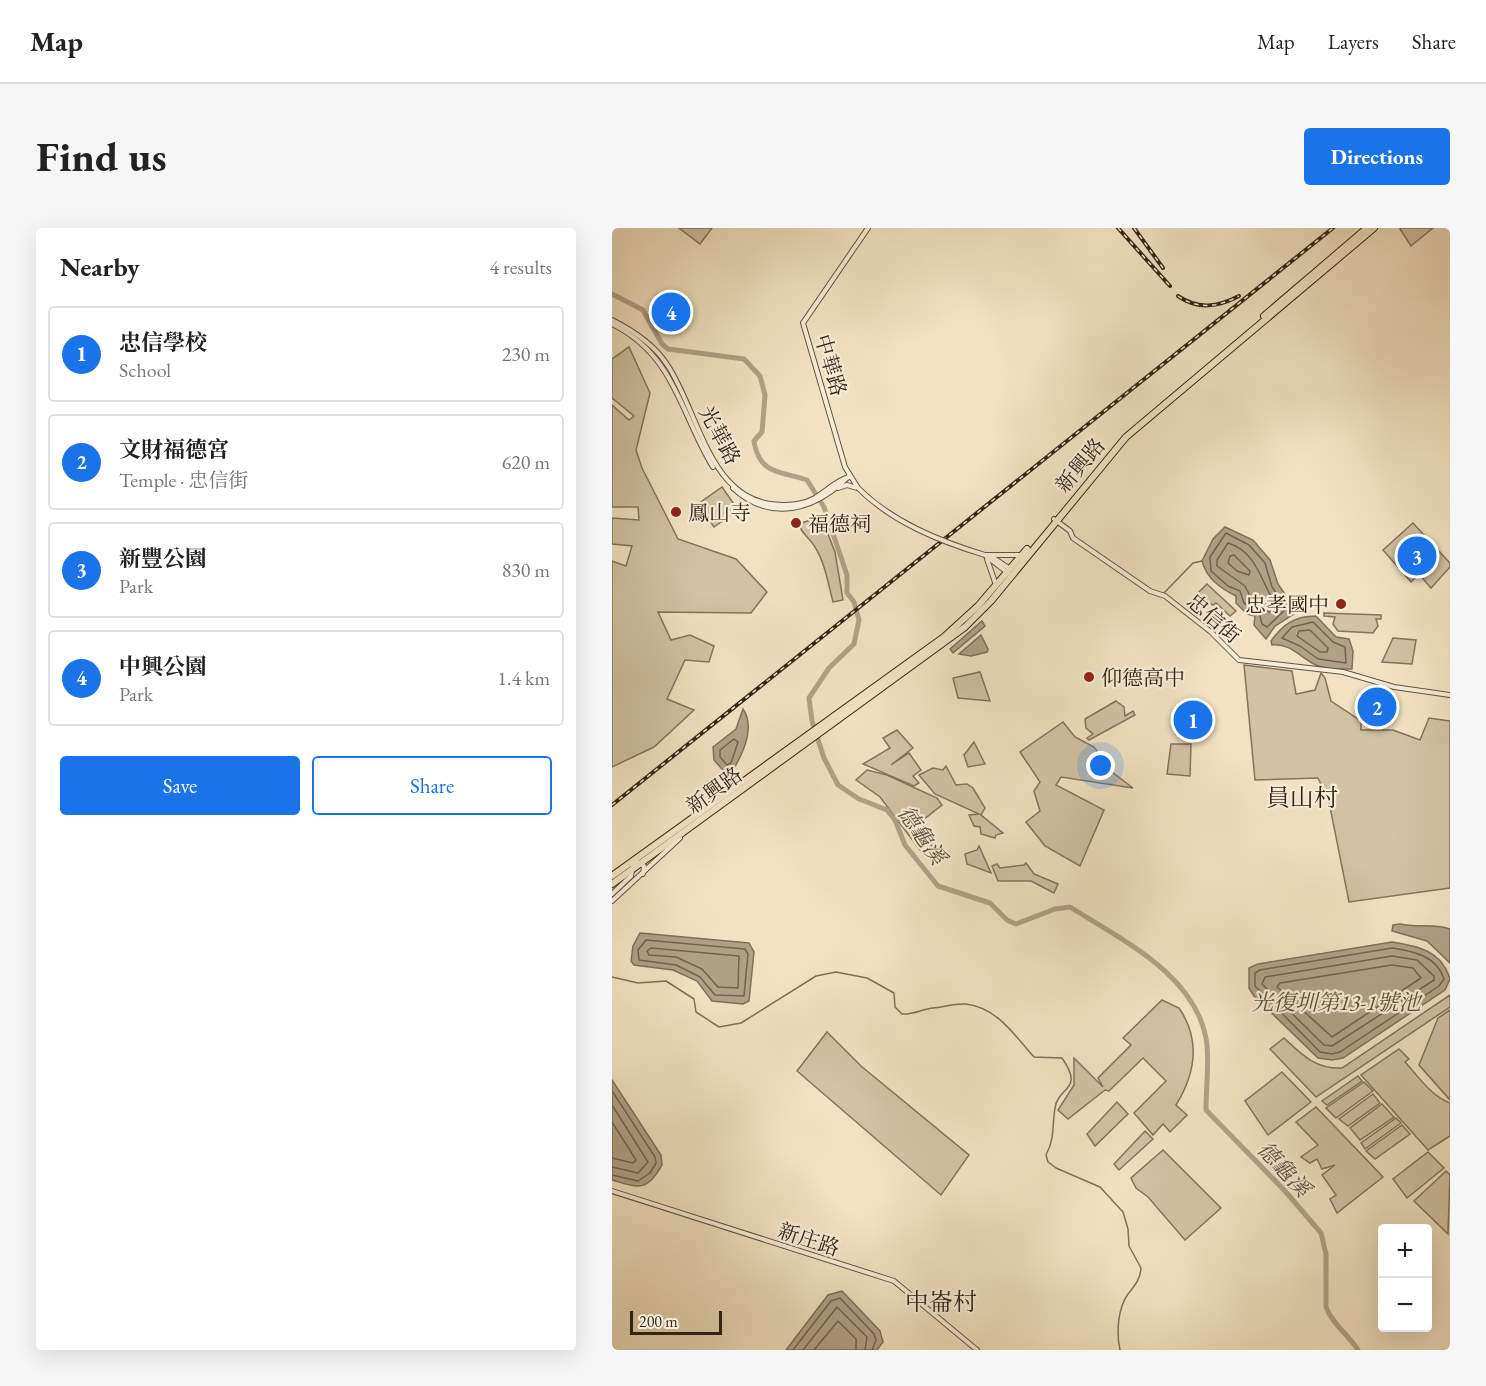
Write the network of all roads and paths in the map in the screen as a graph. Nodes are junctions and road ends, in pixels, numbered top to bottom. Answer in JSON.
{"nodes":[{"id":1,"x":868,"y":228,"type":"edge"},
{"id":2,"x":1367,"y":228,"type":"edge"},
{"id":3,"x":1374,"y":228,"type":"edge"},
{"id":4,"x":612,"y":322,"type":"edge"},
{"id":5,"x":849,"y":477,"type":"junction"},
{"id":6,"x":858,"y":488,"type":"junction"},
{"id":7,"x":836,"y":489,"type":"junction"},
{"id":8,"x":818,"y":499,"type":"junction"},
{"id":9,"x":1055,"y":519,"type":"junction"},
{"id":10,"x":985,"y":555,"type":"junction"},
{"id":11,"x":1023,"y":555,"type":"junction"},
{"id":12,"x":1009,"y":572,"type":"junction"},
{"id":13,"x":996,"y":586,"type":"junction"},
{"id":14,"x":1450,"y":695,"type":"edge"},
{"id":15,"x":820,"y":729,"type":"junction"},
{"id":16,"x":811,"y":736,"type":"junction"},
{"id":17,"x":683,"y":835,"type":"junction"},
{"id":18,"x":634,"y":861,"type":"junction"},
{"id":19,"x":641,"y":864,"type":"junction"},
{"id":20,"x":634,"y":869,"type":"junction"},
{"id":21,"x":643,"y":874,"type":"junction"},
{"id":22,"x":612,"y":876,"type":"edge"},
{"id":23,"x":612,"y":884,"type":"edge"},
{"id":24,"x":612,"y":894,"type":"edge"},
{"id":25,"x":612,"y":900,"type":"edge"},
{"id":26,"x":612,"y":1191,"type":"edge"},
{"id":27,"x":977,"y":1350,"type":"edge"}],
"edges":[{"from":1,"to":5,"type":"street","name":"中華路"},
{"from":2,"to":9,"type":"main road","name":"新興路"},
{"from":3,"to":9,"type":"main road","name":"新興路"},
{"from":4,"to":8,"type":"street","name":"光華路"},
{"from":5,"to":6,"type":"street","name":"中華路"},
{"from":5,"to":7,"type":"street","name":"光華路"},
{"from":5,"to":8,"type":"street","name":"光華路"},
{"from":6,"to":7,"type":"street"},
{"from":6,"to":10,"type":"street","name":"中華路","bridge":true},
{"from":7,"to":8,"type":"street","name":"光華路"},
{"from":9,"to":11,"type":"main road","name":"新興路"},
{"from":9,"to":12,"type":"main road","name":"新興路"},
{"from":9,"to":14,"type":"street","name":"忠信街"},
{"from":10,"to":11,"type":"street"},
{"from":10,"to":12,"type":"street"},
{"from":10,"to":13,"type":"street"},
{"from":11,"to":12,"type":"main road","name":"新興路"},
{"from":12,"to":13,"type":"main road","name":"新興路"},
{"from":12,"to":15,"type":"main road","name":"新興路"},
{"from":13,"to":15,"type":"main road","name":"新興路"},
{"from":15,"to":16,"type":"main road"},
{"from":16,"to":17,"type":"main road","name":"新興路"},
{"from":16,"to":18,"type":"main road","name":"新興路"},
{"from":17,"to":19,"type":"main road","name":"新興路"},
{"from":17,"to":21,"type":"street"},
{"from":18,"to":19,"type":"street"},
{"from":18,"to":20,"type":"street"},
{"from":18,"to":22,"type":"main road","name":"新興路"},
{"from":19,"to":20,"type":"main road","name":"新興路"},
{"from":19,"to":21,"type":"street"},
{"from":20,"to":23,"type":"main road","name":"新興路"},
{"from":20,"to":24,"type":"street"},
{"from":21,"to":25,"type":"street"},
{"from":26,"to":27,"type":"street","name":"新庄路"}]}
